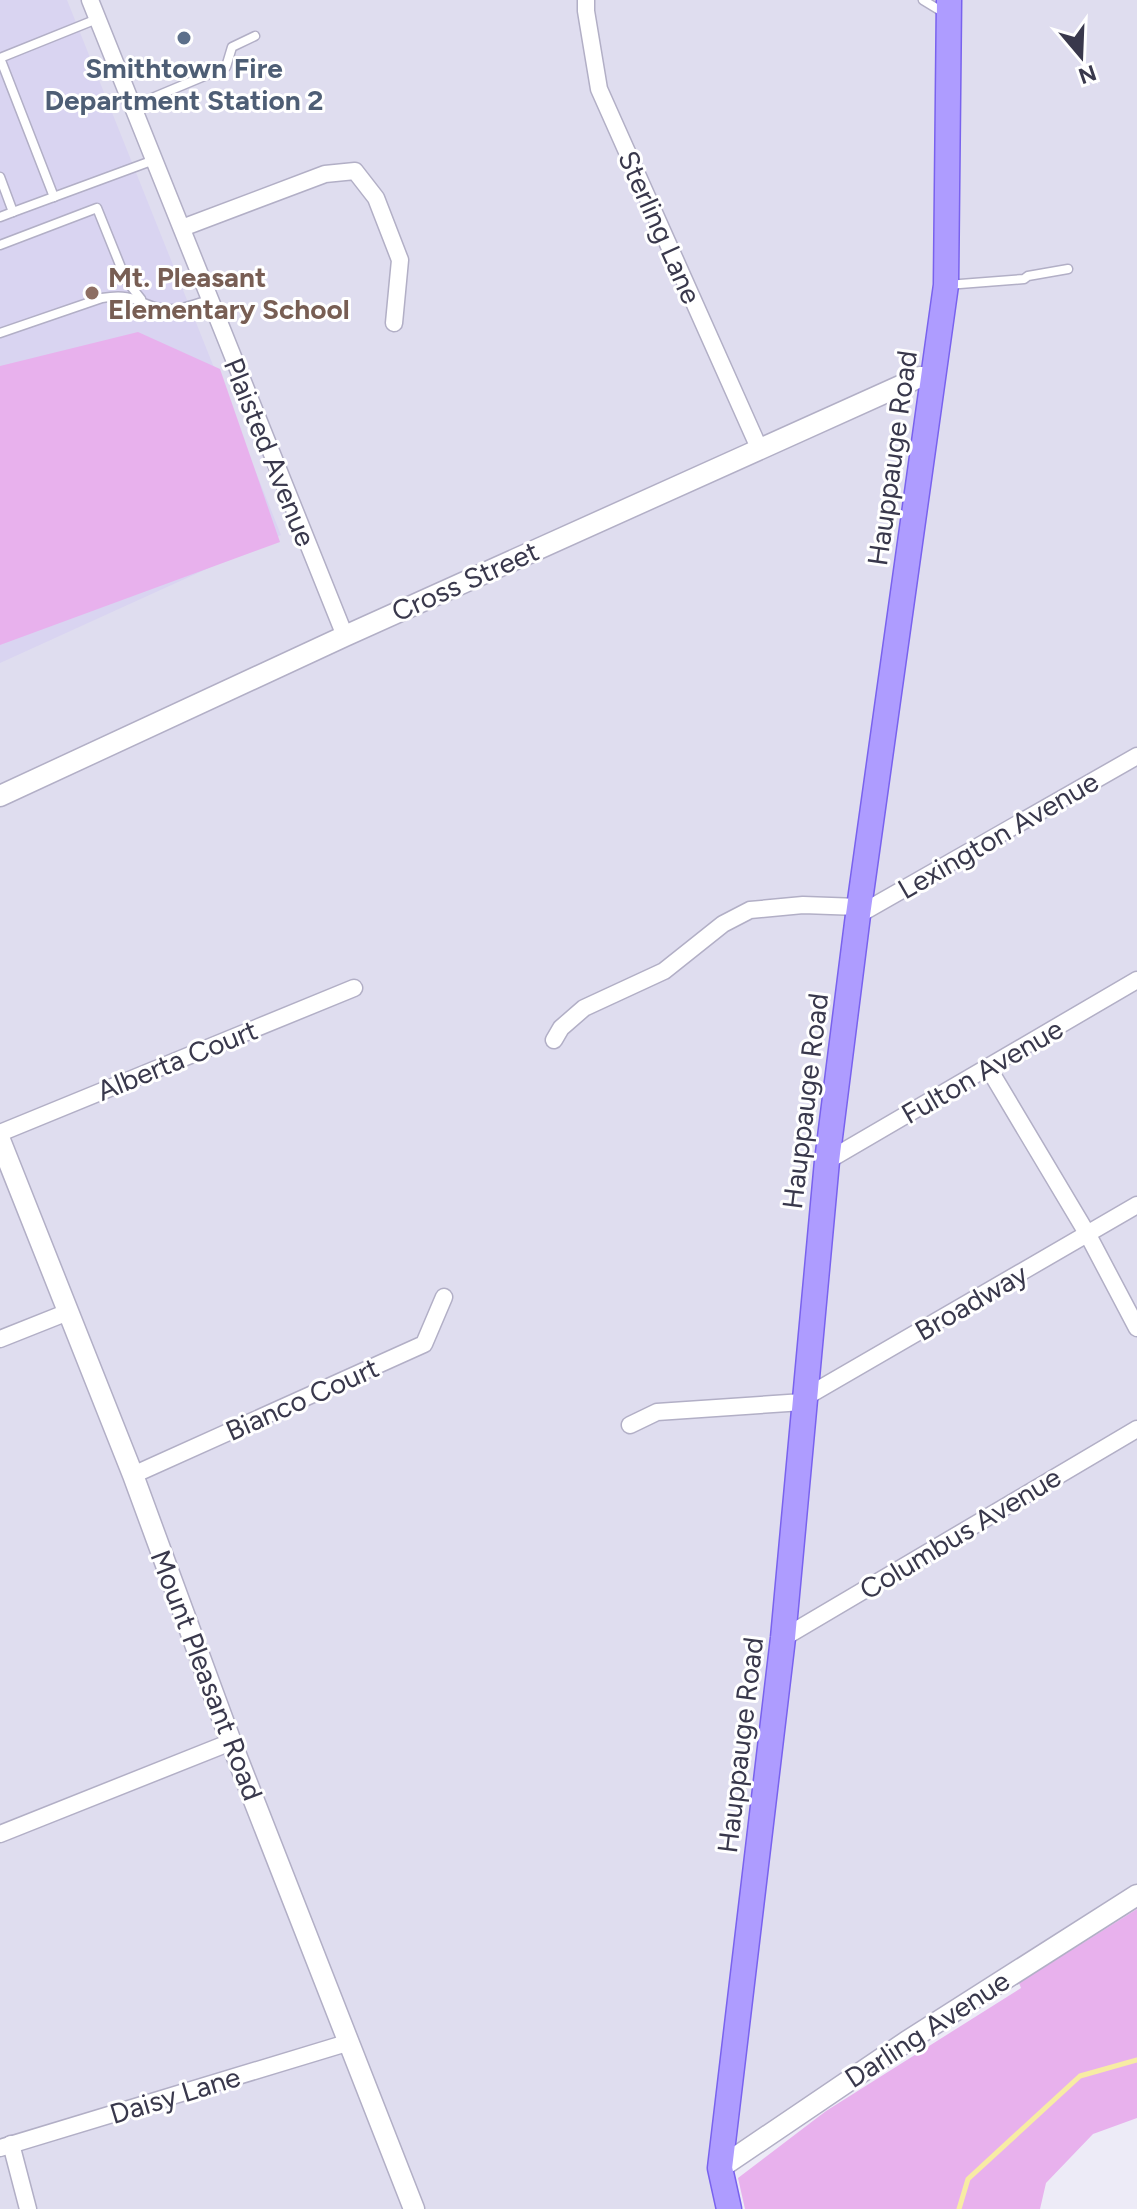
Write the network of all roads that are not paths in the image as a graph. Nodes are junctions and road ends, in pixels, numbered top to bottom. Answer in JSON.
{"nodes":[{"id":1,"x":90,"y":0,"type":"edge"},
{"id":2,"x":586,"y":0,"type":"edge"},
{"id":3,"x":923,"y":0,"type":"edge"},
{"id":4,"x":949,"y":8,"type":"edge"},
{"id":5,"x":97,"y":19,"type":"junction"},
{"id":6,"x":255,"y":36,"type":"dead end"},
{"id":7,"x":0,"y":58,"type":"edge"},
{"id":8,"x":132,"y":106,"type":"junction"},
{"id":9,"x":154,"y":160,"type":"junction"},
{"id":10,"x":0,"y":177,"type":"edge"},
{"id":11,"x":54,"y":197,"type":"junction"},
{"id":12,"x":13,"y":212,"type":"junction"},
{"id":13,"x":0,"y":217,"type":"edge"},
{"id":14,"x":182,"y":228,"type":"junction"},
{"id":15,"x":0,"y":245,"type":"edge"},
{"id":16,"x":1068,"y":269,"type":"dead end"},
{"id":17,"x":946,"y":285,"type":"junction"},
{"id":18,"x":142,"y":300,"type":"junction"},
{"id":19,"x":209,"y":300,"type":"junction"},
{"id":20,"x":394,"y":323,"type":"dead end"},
{"id":21,"x":0,"y":333,"type":"edge"},
{"id":22,"x":934,"y":377,"type":"junction"},
{"id":23,"x":759,"y":448,"type":"junction"},
{"id":24,"x":345,"y":636,"type":"junction"},
{"id":25,"x":1137,"y":756,"type":"edge"},
{"id":26,"x":0,"y":796,"type":"edge"},
{"id":27,"x":859,"y":911,"type":"junction"},
{"id":28,"x":1137,"y":980,"type":"edge"},
{"id":29,"x":354,"y":988,"type":"dead end"},
{"id":30,"x":554,"y":1040,"type":"dead end"},
{"id":31,"x":989,"y":1069,"type":"junction"},
{"id":32,"x":0,"y":1133,"type":"edge"},
{"id":33,"x":0,"y":1140,"type":"edge"},
{"id":34,"x":827,"y":1161,"type":"junction"},
{"id":35,"x":1137,"y":1205,"type":"edge"},
{"id":36,"x":1088,"y":1235,"type":"junction"},
{"id":37,"x":444,"y":1297,"type":"dead end"},
{"id":38,"x":68,"y":1312,"type":"junction"},
{"id":39,"x":1137,"y":1328,"type":"edge"},
{"id":40,"x":0,"y":1339,"type":"edge"},
{"id":41,"x":804,"y":1400,"type":"junction"},
{"id":42,"x":630,"y":1425,"type":"dead end"},
{"id":43,"x":1137,"y":1429,"type":"edge"},
{"id":44,"x":133,"y":1475,"type":"junction"},
{"id":45,"x":783,"y":1638,"type":"junction"},
{"id":46,"x":231,"y":1742,"type":"junction"},
{"id":47,"x":0,"y":1834,"type":"edge"},
{"id":48,"x":1137,"y":1895,"type":"edge"},
{"id":49,"x":350,"y":2042,"type":"junction"},
{"id":50,"x":5,"y":2146,"type":"edge"},
{"id":51,"x":720,"y":2168,"type":"junction"},
{"id":52,"x":28,"y":2209,"type":"edge"},
{"id":53,"x":414,"y":2209,"type":"edge"},
{"id":54,"x":729,"y":2209,"type":"edge"}],
"edges":[{"from":1,"to":5,"type":"street","name":"Plaisted Avenue"},
{"from":2,"to":23,"type":"street","name":"Sterling Lane"},
{"from":3,"to":4,"type":"lane"},
{"from":4,"to":17,"type":"main road","name":"Hauppauge Road"},
{"from":5,"to":7,"type":"lane"},
{"from":5,"to":8,"type":"street","name":"Plaisted Avenue"},
{"from":6,"to":8,"type":"lane"},
{"from":7,"to":11,"type":"lane"},
{"from":8,"to":9,"type":"street","name":"Plaisted Avenue"},
{"from":9,"to":11,"type":"lane"},
{"from":9,"to":14,"type":"street","name":"Plaisted Avenue"},
{"from":10,"to":12,"type":"lane"},
{"from":11,"to":12,"type":"lane"},
{"from":12,"to":13,"type":"lane"},
{"from":14,"to":19,"type":"street","name":"Plaisted Avenue"},
{"from":14,"to":20,"type":"street"},
{"from":15,"to":18,"type":"lane"},
{"from":16,"to":17,"type":"lane"},
{"from":17,"to":22,"type":"main road","name":"Hauppauge Road"},
{"from":18,"to":19,"type":"lane"},
{"from":18,"to":21,"type":"lane"},
{"from":19,"to":24,"type":"street","name":"Plaisted Avenue"},
{"from":22,"to":23,"type":"street","name":"Cross Street"},
{"from":22,"to":27,"type":"main road","name":"Hauppauge Road"},
{"from":23,"to":24,"type":"street","name":"Cross Street"},
{"from":24,"to":26,"type":"street","name":"Cross Street"},
{"from":25,"to":27,"type":"street","name":"Lexington Avenue"},
{"from":27,"to":30,"type":"street"},
{"from":27,"to":34,"type":"main road","name":"Hauppauge Road"},
{"from":28,"to":31,"type":"street","name":"Fulton Avenue"},
{"from":29,"to":32,"type":"street","name":"Alberta Court"},
{"from":31,"to":34,"type":"street","name":"Fulton Avenue"},
{"from":31,"to":36,"type":"street"},
{"from":33,"to":38,"type":"street","name":"Mount Pleasant Road"},
{"from":34,"to":41,"type":"main road","name":"Hauppauge Road"},
{"from":35,"to":36,"type":"street","name":"Broadway"},
{"from":36,"to":39,"type":"street"},
{"from":36,"to":41,"type":"street","name":"Broadway"},
{"from":37,"to":44,"type":"street","name":"Bianco Court"},
{"from":38,"to":40,"type":"street"},
{"from":38,"to":44,"type":"street","name":"Mount Pleasant Road"},
{"from":41,"to":42,"type":"street"},
{"from":41,"to":45,"type":"main road","name":"Hauppauge Road"},
{"from":43,"to":45,"type":"street","name":"Columbus Avenue"},
{"from":44,"to":46,"type":"street","name":"Mount Pleasant Road"},
{"from":45,"to":51,"type":"main road","name":"Hauppauge Road"},
{"from":46,"to":47,"type":"street"},
{"from":46,"to":49,"type":"street","name":"Mount Pleasant Road"},
{"from":48,"to":51,"type":"street","name":"Darling Avenue"},
{"from":49,"to":50,"type":"street","name":"Daisy Lane"},
{"from":49,"to":53,"type":"street","name":"Mount Pleasant Road"},
{"from":50,"to":52,"type":"street"},
{"from":51,"to":54,"type":"main road","name":"Hauppauge Road"}]}
